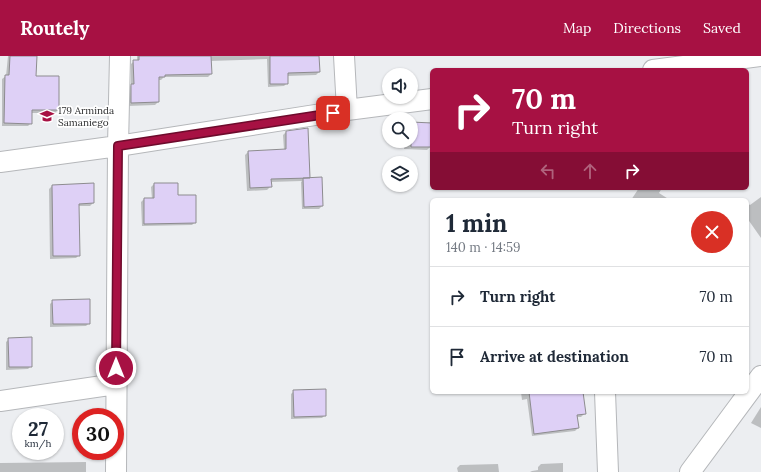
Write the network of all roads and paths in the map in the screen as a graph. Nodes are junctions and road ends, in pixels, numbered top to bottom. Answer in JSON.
{"nodes":[{"id":1,"x":120,"y":56,"type":"edge"},
{"id":2,"x":344,"y":56,"type":"edge"},
{"id":3,"x":760,"y":56,"type":"edge"},
{"id":4,"x":668,"y":68,"type":"edge"},
{"id":5,"x":430,"y":99,"type":"edge"},
{"id":6,"x":347,"y":110,"type":"junction"},
{"id":7,"x":118,"y":146,"type":"junction"},
{"id":8,"x":0,"y":162,"type":"edge"},
{"id":9,"x":761,"y":376,"type":"edge"},
{"id":10,"x":116,"y":384,"type":"junction"},
{"id":11,"x":749,"y":392,"type":"edge"},
{"id":12,"x":605,"y":394,"type":"edge"},
{"id":13,"x":748,"y":394,"type":"edge"},
{"id":14,"x":0,"y":401,"type":"edge"},
{"id":15,"x":116,"y":472,"type":"edge"},
{"id":16,"x":608,"y":472,"type":"edge"},
{"id":17,"x":690,"y":472,"type":"edge"}],
"edges":[{"from":1,"to":7,"type":"street"},
{"from":2,"to":6,"type":"street"},
{"from":3,"to":4,"type":"street"},
{"from":5,"to":6,"type":"street"},
{"from":6,"to":7,"type":"street"},
{"from":7,"to":8,"type":"street"},
{"from":7,"to":10,"type":"street"},
{"from":9,"to":11,"type":"street"},
{"from":10,"to":14,"type":"street"},
{"from":10,"to":15,"type":"street"},
{"from":12,"to":16,"type":"street"},
{"from":13,"to":17,"type":"street"}]}
